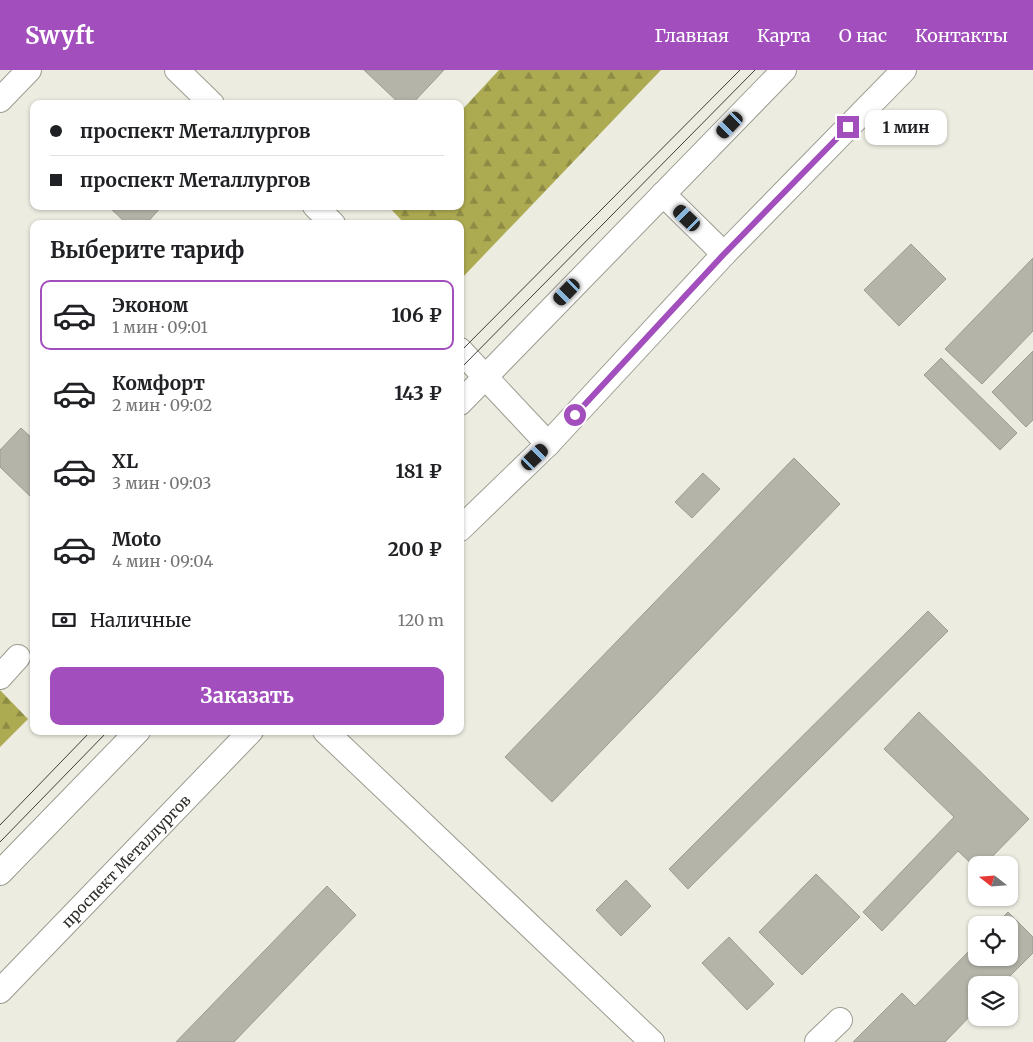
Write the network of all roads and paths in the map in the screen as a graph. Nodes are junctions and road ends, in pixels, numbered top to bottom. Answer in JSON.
{"nodes":[{"id":1,"x":30,"y":70,"type":"edge"},
{"id":2,"x":177,"y":70,"type":"edge"},
{"id":3,"x":784,"y":70,"type":"edge"},
{"id":4,"x":904,"y":70,"type":"edge"},
{"id":5,"x":0,"y":100,"type":"edge"},
{"id":6,"x":208,"y":100,"type":"edge"},
{"id":7,"x":663,"y":194,"type":"junction"},
{"id":8,"x":319,"y":210,"type":"edge"},
{"id":9,"x":329,"y":220,"type":"edge"},
{"id":10,"x":724,"y":254,"type":"junction"},
{"id":11,"x":464,"y":354,"type":"edge"},
{"id":12,"x":486,"y":377,"type":"junction"},
{"id":13,"x":464,"y":399,"type":"edge"},
{"id":14,"x":548,"y":444,"type":"junction"},
{"id":15,"x":464,"y":525,"type":"edge"},
{"id":16,"x":18,"y":657,"type":"dead end"},
{"id":17,"x":0,"y":677,"type":"edge"},
{"id":18,"x":134,"y":735,"type":"edge"},
{"id":19,"x":247,"y":735,"type":"edge"},
{"id":20,"x":329,"y":735,"type":"edge"},
{"id":21,"x":0,"y":873,"type":"edge"},
{"id":22,"x":0,"y":991,"type":"edge"},
{"id":23,"x":840,"y":1020,"type":"dead end"},
{"id":24,"x":652,"y":1042,"type":"edge"},
{"id":25,"x":817,"y":1042,"type":"edge"}],
"edges":[{"from":1,"to":5,"type":"street"},
{"from":2,"to":6,"type":"street"},
{"from":3,"to":7,"type":"street"},
{"from":4,"to":10,"type":"street"},
{"from":7,"to":10,"type":"street"},
{"from":7,"to":12,"type":"street"},
{"from":8,"to":9,"type":"street"},
{"from":10,"to":14,"type":"street"},
{"from":11,"to":12,"type":"street"},
{"from":12,"to":13,"type":"street"},
{"from":12,"to":14,"type":"street"},
{"from":14,"to":15,"type":"street"},
{"from":16,"to":17,"type":"street"},
{"from":18,"to":21,"type":"street"},
{"from":19,"to":22,"type":"street","name":"проспект Металлургов"},
{"from":20,"to":24,"type":"street"},
{"from":23,"to":25,"type":"street"}]}
